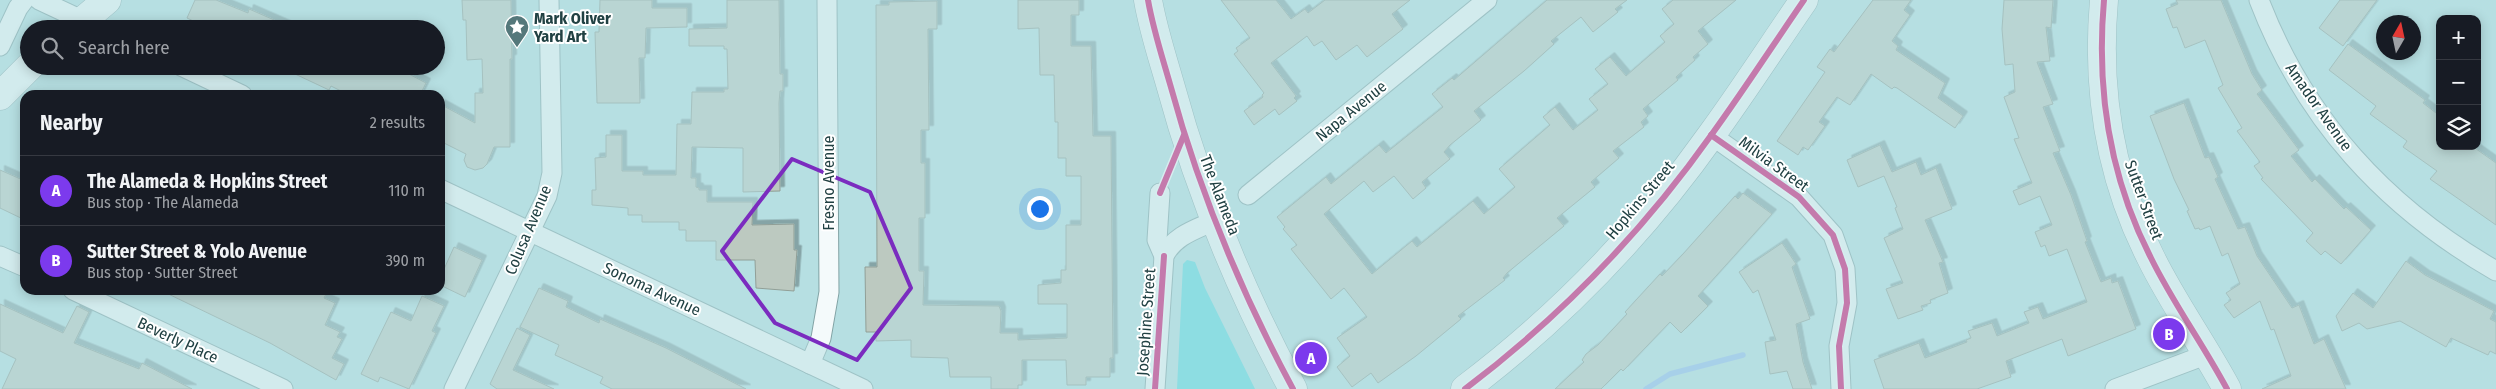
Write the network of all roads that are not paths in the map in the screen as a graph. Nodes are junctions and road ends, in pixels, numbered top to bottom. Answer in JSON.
{"nodes":[{"id":1,"x":24,"y":0,"type":"edge"},
{"id":2,"x":39,"y":0,"type":"edge"},
{"id":3,"x":107,"y":0,"type":"edge"},
{"id":4,"x":549,"y":0,"type":"edge"},
{"id":5,"x":826,"y":0,"type":"edge"},
{"id":6,"x":1148,"y":0,"type":"edge"},
{"id":7,"x":1487,"y":0,"type":"edge"},
{"id":8,"x":1804,"y":0,"type":"edge"},
{"id":9,"x":2104,"y":0,"type":"edge"},
{"id":10,"x":2266,"y":5,"type":"edge"},
{"id":11,"x":74,"y":20,"type":"edge"},
{"id":12,"x":90,"y":20,"type":"edge"},
{"id":13,"x":0,"y":46,"type":"edge"},
{"id":14,"x":21,"y":75,"type":"edge"},
{"id":15,"x":200,"y":75,"type":"edge"},
{"id":16,"x":231,"y":90,"type":"edge"},
{"id":17,"x":0,"y":96,"type":"edge"},
{"id":18,"x":1712,"y":135,"type":"junction"},
{"id":19,"x":445,"y":191,"type":"edge"},
{"id":20,"x":1160,"y":193,"type":"dead end"},
{"id":21,"x":1248,"y":194,"type":"dead end"},
{"id":22,"x":1214,"y":221,"type":"junction"},
{"id":23,"x":531,"y":232,"type":"junction"},
{"id":24,"x":0,"y":256,"type":"edge"},
{"id":25,"x":1164,"y":256,"type":"junction"},
{"id":26,"x":20,"y":265,"type":"edge"},
{"id":27,"x":2496,"y":271,"type":"edge"},
{"id":28,"x":84,"y":295,"type":"edge"},
{"id":29,"x":2208,"y":354,"type":"junction"},
{"id":30,"x":810,"y":364,"type":"junction"},
{"id":31,"x":284,"y":389,"type":"edge"},
{"id":32,"x":454,"y":389,"type":"edge"},
{"id":33,"x":863,"y":389,"type":"edge"},
{"id":34,"x":1155,"y":389,"type":"edge"},
{"id":35,"x":1293,"y":389,"type":"edge"},
{"id":36,"x":1465,"y":389,"type":"edge"},
{"id":37,"x":1841,"y":389,"type":"edge"},
{"id":38,"x":2116,"y":389,"type":"edge"},
{"id":39,"x":2227,"y":389,"type":"edge"}],
"edges":[{"from":1,"to":13,"type":"street"},
{"from":2,"to":11,"type":"street"},
{"from":3,"to":12,"type":"street"},
{"from":4,"to":23,"type":"street","name":"Colusa Avenue"},
{"from":5,"to":30,"type":"street","name":"Fresno Avenue"},
{"from":6,"to":22,"type":"street","name":"The Alameda"},
{"from":7,"to":21,"type":"street","name":"Napa Avenue"},
{"from":8,"to":18,"type":"street","name":"Hopkins Street"},
{"from":9,"to":29,"type":"street","name":"Sutter Street"},
{"from":10,"to":27,"type":"street","name":"Amador Avenue"},
{"from":14,"to":17,"type":"street"},
{"from":15,"to":16,"type":"street"},
{"from":18,"to":36,"type":"street","name":"Hopkins Street"},
{"from":18,"to":37,"type":"street","name":"Milvia Street"},
{"from":19,"to":23,"type":"street","name":"Sonoma Avenue"},
{"from":20,"to":25,"type":"street","name":"Josephine Street"},
{"from":22,"to":25,"type":"street","name":"Josephine Street"},
{"from":22,"to":35,"type":"street","name":"The Alameda"},
{"from":23,"to":30,"type":"street","name":"Sonoma Avenue"},
{"from":23,"to":32,"type":"street","name":"Colusa Avenue"},
{"from":24,"to":26,"type":"street"},
{"from":25,"to":34,"type":"street","name":"Josephine Street"},
{"from":28,"to":31,"type":"street","name":"Beverly Place"},
{"from":29,"to":38,"type":"street"},
{"from":29,"to":39,"type":"street","name":"Sutter Street"},
{"from":30,"to":33,"type":"street","name":"Sonoma Avenue"}]}
